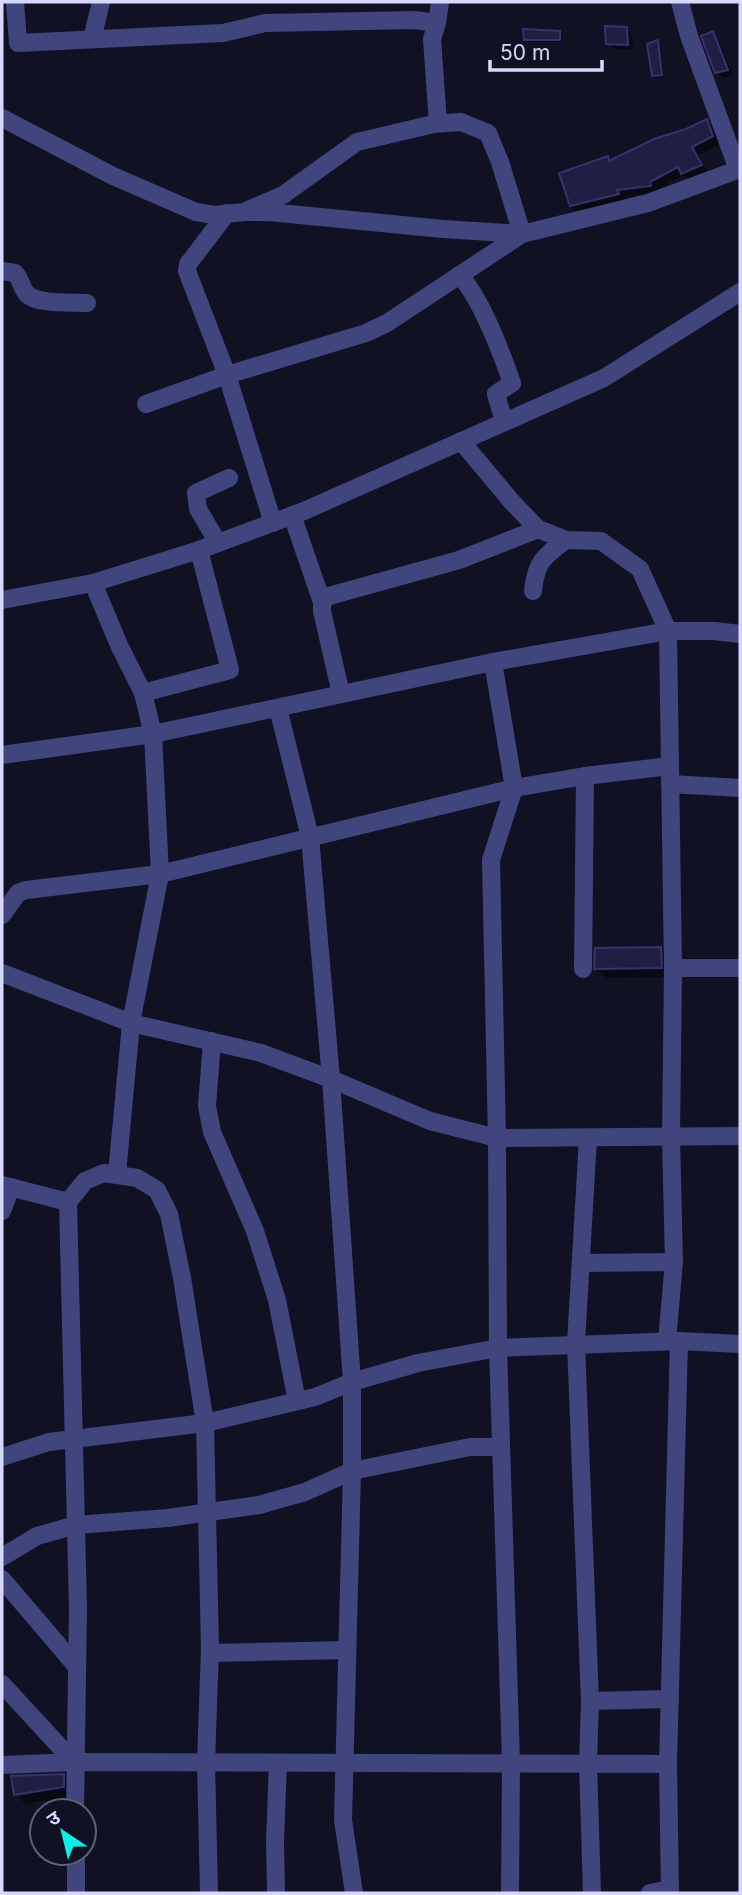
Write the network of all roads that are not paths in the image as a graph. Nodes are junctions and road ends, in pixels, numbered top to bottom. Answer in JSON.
{"nodes":[{"id":1,"x":15,"y":2,"type":"edge"},
{"id":2,"x":101,"y":2,"type":"edge"},
{"id":3,"x":440,"y":2,"type":"edge"},
{"id":4,"x":680,"y":2,"type":"edge"},
{"id":5,"x":437,"y":23,"type":"junction"},
{"id":6,"x":92,"y":39,"type":"junction"},
{"id":7,"x":2,"y":118,"type":"edge"},
{"id":8,"x":432,"y":124,"type":"junction"},
{"id":9,"x":739,"y":170,"type":"edge"},
{"id":10,"x":236,"y":212,"type":"junction"},
{"id":11,"x":522,"y":234,"type":"junction"},
{"id":12,"x":2,"y":271,"type":"edge"},
{"id":13,"x":459,"y":275,"type":"junction"},
{"id":14,"x":740,"y":292,"type":"edge"},
{"id":15,"x":87,"y":303,"type":"dead end"},
{"id":16,"x":227,"y":375,"type":"junction"},
{"id":17,"x":146,"y":404,"type":"dead end"},
{"id":18,"x":504,"y":422,"type":"junction"},
{"id":19,"x":461,"y":441,"type":"junction"},
{"id":20,"x":229,"y":478,"type":"dead end"},
{"id":21,"x":292,"y":515,"type":"junction"},
{"id":22,"x":273,"y":523,"type":"junction"},
{"id":23,"x":538,"y":528,"type":"junction"},
{"id":24,"x":566,"y":540,"type":"junction"},
{"id":25,"x":218,"y":543,"type":"junction"},
{"id":26,"x":199,"y":550,"type":"junction"},
{"id":27,"x":93,"y":583,"type":"junction"},
{"id":28,"x":533,"y":591,"type":"dead end"},
{"id":29,"x":2,"y":600,"type":"edge"},
{"id":30,"x":322,"y":602,"type":"junction"},
{"id":31,"x":668,"y":631,"type":"junction"},
{"id":32,"x":740,"y":634,"type":"edge"},
{"id":33,"x":492,"y":662,"type":"junction"},
{"id":34,"x":143,"y":693,"type":"junction"},
{"id":35,"x":341,"y":694,"type":"junction"},
{"id":36,"x":278,"y":708,"type":"junction"},
{"id":37,"x":153,"y":734,"type":"junction"},
{"id":38,"x":2,"y":755,"type":"edge"},
{"id":39,"x":670,"y":775,"type":"junction"},
{"id":40,"x":585,"y":776,"type":"junction"},
{"id":41,"x":514,"y":788,"type":"junction"},
{"id":42,"x":740,"y":788,"type":"edge"},
{"id":43,"x":310,"y":837,"type":"junction"},
{"id":44,"x":160,"y":874,"type":"junction"},
{"id":45,"x":2,"y":915,"type":"edge"},
{"id":46,"x":673,"y":968,"type":"junction"},
{"id":47,"x":740,"y":968,"type":"edge"},
{"id":48,"x":583,"y":969,"type":"dead end"},
{"id":49,"x":2,"y":973,"type":"edge"},
{"id":50,"x":131,"y":1023,"type":"junction"},
{"id":51,"x":212,"y":1041,"type":"junction"},
{"id":52,"x":331,"y":1079,"type":"junction"},
{"id":53,"x":740,"y":1136,"type":"edge"},
{"id":54,"x":497,"y":1138,"type":"junction"},
{"id":55,"x":588,"y":1138,"type":"junction"},
{"id":56,"x":671,"y":1138,"type":"junction"},
{"id":57,"x":117,"y":1174,"type":"junction"},
{"id":58,"x":6,"y":1186,"type":"edge"},
{"id":59,"x":68,"y":1202,"type":"junction"},
{"id":60,"x":2,"y":1210,"type":"edge"},
{"id":61,"x":674,"y":1262,"type":"junction"},
{"id":62,"x":582,"y":1263,"type":"junction"},
{"id":63,"x":673,"y":1341,"type":"junction"},
{"id":64,"x":576,"y":1343,"type":"junction"},
{"id":65,"x":740,"y":1345,"type":"edge"},
{"id":66,"x":498,"y":1349,"type":"junction"},
{"id":67,"x":352,"y":1382,"type":"junction"},
{"id":68,"x":297,"y":1401,"type":"junction"},
{"id":69,"x":205,"y":1423,"type":"junction"},
{"id":70,"x":73,"y":1438,"type":"junction"},
{"id":71,"x":501,"y":1447,"type":"junction"},
{"id":72,"x":2,"y":1457,"type":"edge"},
{"id":73,"x":352,"y":1471,"type":"junction"},
{"id":74,"x":207,"y":1513,"type":"junction"},
{"id":75,"x":76,"y":1525,"type":"junction"},
{"id":76,"x":2,"y":1557,"type":"edge"},
{"id":77,"x":2,"y":1579,"type":"edge"},
{"id":78,"x":347,"y":1650,"type":"junction"},
{"id":79,"x":210,"y":1653,"type":"junction"},
{"id":80,"x":77,"y":1667,"type":"junction"},
{"id":81,"x":2,"y":1684,"type":"edge"},
{"id":82,"x":670,"y":1699,"type":"junction"},
{"id":83,"x":590,"y":1701,"type":"junction"},
{"id":84,"x":74,"y":1762,"type":"junction"},
{"id":85,"x":206,"y":1762,"type":"junction"},
{"id":86,"x":511,"y":1762,"type":"junction"},
{"id":87,"x":278,"y":1763,"type":"junction"},
{"id":88,"x":344,"y":1763,"type":"junction"},
{"id":89,"x":589,"y":1763,"type":"junction"},
{"id":90,"x":668,"y":1764,"type":"junction"},
{"id":91,"x":2,"y":1765,"type":"edge"},
{"id":92,"x":75,"y":1797,"type":"edge"},
{"id":93,"x":76,"y":1867,"type":"edge"},
{"id":94,"x":670,"y":1891,"type":"edge"},
{"id":95,"x":76,"y":1893,"type":"edge"},
{"id":96,"x":208,"y":1893,"type":"edge"},
{"id":97,"x":276,"y":1893,"type":"edge"},
{"id":98,"x":354,"y":1893,"type":"edge"},
{"id":99,"x":510,"y":1893,"type":"edge"},
{"id":100,"x":592,"y":1893,"type":"edge"},
{"id":101,"x":650,"y":1893,"type":"edge"}],
"edges":[{"from":1,"to":6,"type":"street"},
{"from":2,"to":6,"type":"street"},
{"from":3,"to":5,"type":"street"},
{"from":4,"to":9,"type":"street"},
{"from":5,"to":6,"type":"street"},
{"from":5,"to":8,"type":"street"},
{"from":7,"to":10,"type":"street"},
{"from":8,"to":10,"type":"street"},
{"from":8,"to":11,"type":"street"},
{"from":9,"to":11,"type":"street"},
{"from":10,"to":11,"type":"street"},
{"from":10,"to":16,"type":"street"},
{"from":11,"to":13,"type":"street"},
{"from":12,"to":15,"type":"street"},
{"from":13,"to":16,"type":"street"},
{"from":13,"to":18,"type":"street"},
{"from":14,"to":18,"type":"street"},
{"from":16,"to":17,"type":"street"},
{"from":16,"to":22,"type":"street"},
{"from":18,"to":19,"type":"street"},
{"from":19,"to":21,"type":"street"},
{"from":19,"to":23,"type":"street"},
{"from":20,"to":25,"type":"street"},
{"from":21,"to":22,"type":"street"},
{"from":21,"to":30,"type":"street"},
{"from":22,"to":25,"type":"street"},
{"from":23,"to":24,"type":"street"},
{"from":23,"to":30,"type":"street"},
{"from":24,"to":28,"type":"street"},
{"from":24,"to":31,"type":"street"},
{"from":25,"to":26,"type":"street"},
{"from":26,"to":27,"type":"street"},
{"from":26,"to":34,"type":"street"},
{"from":27,"to":29,"type":"street"},
{"from":27,"to":34,"type":"street"},
{"from":30,"to":35,"type":"street"},
{"from":31,"to":32,"type":"street"},
{"from":31,"to":33,"type":"street"},
{"from":31,"to":39,"type":"street"},
{"from":33,"to":35,"type":"street"},
{"from":33,"to":41,"type":"street"},
{"from":34,"to":37,"type":"street"},
{"from":35,"to":36,"type":"street"},
{"from":36,"to":37,"type":"street"},
{"from":36,"to":43,"type":"street"},
{"from":37,"to":38,"type":"street"},
{"from":37,"to":44,"type":"street"},
{"from":39,"to":40,"type":"street"},
{"from":39,"to":42,"type":"street"},
{"from":39,"to":46,"type":"street"},
{"from":40,"to":41,"type":"street"},
{"from":40,"to":48,"type":"street"},
{"from":41,"to":43,"type":"street"},
{"from":41,"to":54,"type":"street"},
{"from":43,"to":44,"type":"street"},
{"from":43,"to":52,"type":"street"},
{"from":44,"to":45,"type":"street"},
{"from":44,"to":50,"type":"street"},
{"from":46,"to":47,"type":"street"},
{"from":46,"to":56,"type":"street"},
{"from":49,"to":50,"type":"street"},
{"from":50,"to":51,"type":"street"},
{"from":50,"to":57,"type":"street"},
{"from":51,"to":52,"type":"street"},
{"from":51,"to":68,"type":"street"},
{"from":52,"to":54,"type":"street"},
{"from":52,"to":67,"type":"street"},
{"from":53,"to":56,"type":"street"},
{"from":54,"to":55,"type":"street"},
{"from":54,"to":66,"type":"street"},
{"from":55,"to":56,"type":"street"},
{"from":55,"to":62,"type":"street"},
{"from":56,"to":61,"type":"street"},
{"from":57,"to":59,"type":"street"},
{"from":57,"to":69,"type":"street"},
{"from":58,"to":59,"type":"street"},
{"from":58,"to":60,"type":"street"},
{"from":59,"to":70,"type":"street"},
{"from":61,"to":62,"type":"street"},
{"from":61,"to":63,"type":"street"},
{"from":62,"to":64,"type":"street"},
{"from":63,"to":64,"type":"street"},
{"from":63,"to":65,"type":"street"},
{"from":63,"to":82,"type":"street"},
{"from":64,"to":66,"type":"street"},
{"from":64,"to":83,"type":"street"},
{"from":66,"to":67,"type":"street"},
{"from":66,"to":71,"type":"street"},
{"from":67,"to":68,"type":"street"},
{"from":67,"to":73,"type":"street"},
{"from":68,"to":69,"type":"street"},
{"from":69,"to":70,"type":"street"},
{"from":69,"to":74,"type":"street"},
{"from":70,"to":72,"type":"street"},
{"from":70,"to":75,"type":"street"},
{"from":71,"to":73,"type":"street"},
{"from":71,"to":86,"type":"street"},
{"from":73,"to":74,"type":"street"},
{"from":73,"to":78,"type":"street"},
{"from":74,"to":75,"type":"street"},
{"from":74,"to":79,"type":"street"},
{"from":75,"to":76,"type":"street"},
{"from":75,"to":80,"type":"street"},
{"from":77,"to":80,"type":"street"},
{"from":78,"to":79,"type":"street"},
{"from":78,"to":88,"type":"street"},
{"from":79,"to":85,"type":"street"},
{"from":80,"to":84,"type":"street"},
{"from":81,"to":84,"type":"street"},
{"from":82,"to":83,"type":"street"},
{"from":82,"to":90,"type":"street"},
{"from":83,"to":89,"type":"street"},
{"from":84,"to":85,"type":"street"},
{"from":84,"to":91,"type":"street"},
{"from":84,"to":92,"type":"street"},
{"from":85,"to":87,"type":"street"},
{"from":85,"to":96,"type":"street"},
{"from":86,"to":88,"type":"street"},
{"from":86,"to":89,"type":"street"},
{"from":86,"to":99,"type":"street"},
{"from":87,"to":88,"type":"street"},
{"from":87,"to":97,"type":"street"},
{"from":88,"to":98,"type":"street"},
{"from":89,"to":90,"type":"street"},
{"from":89,"to":100,"type":"street"},
{"from":90,"to":94,"type":"street"},
{"from":93,"to":95,"type":"street"},
{"from":94,"to":101,"type":"street"}]}
